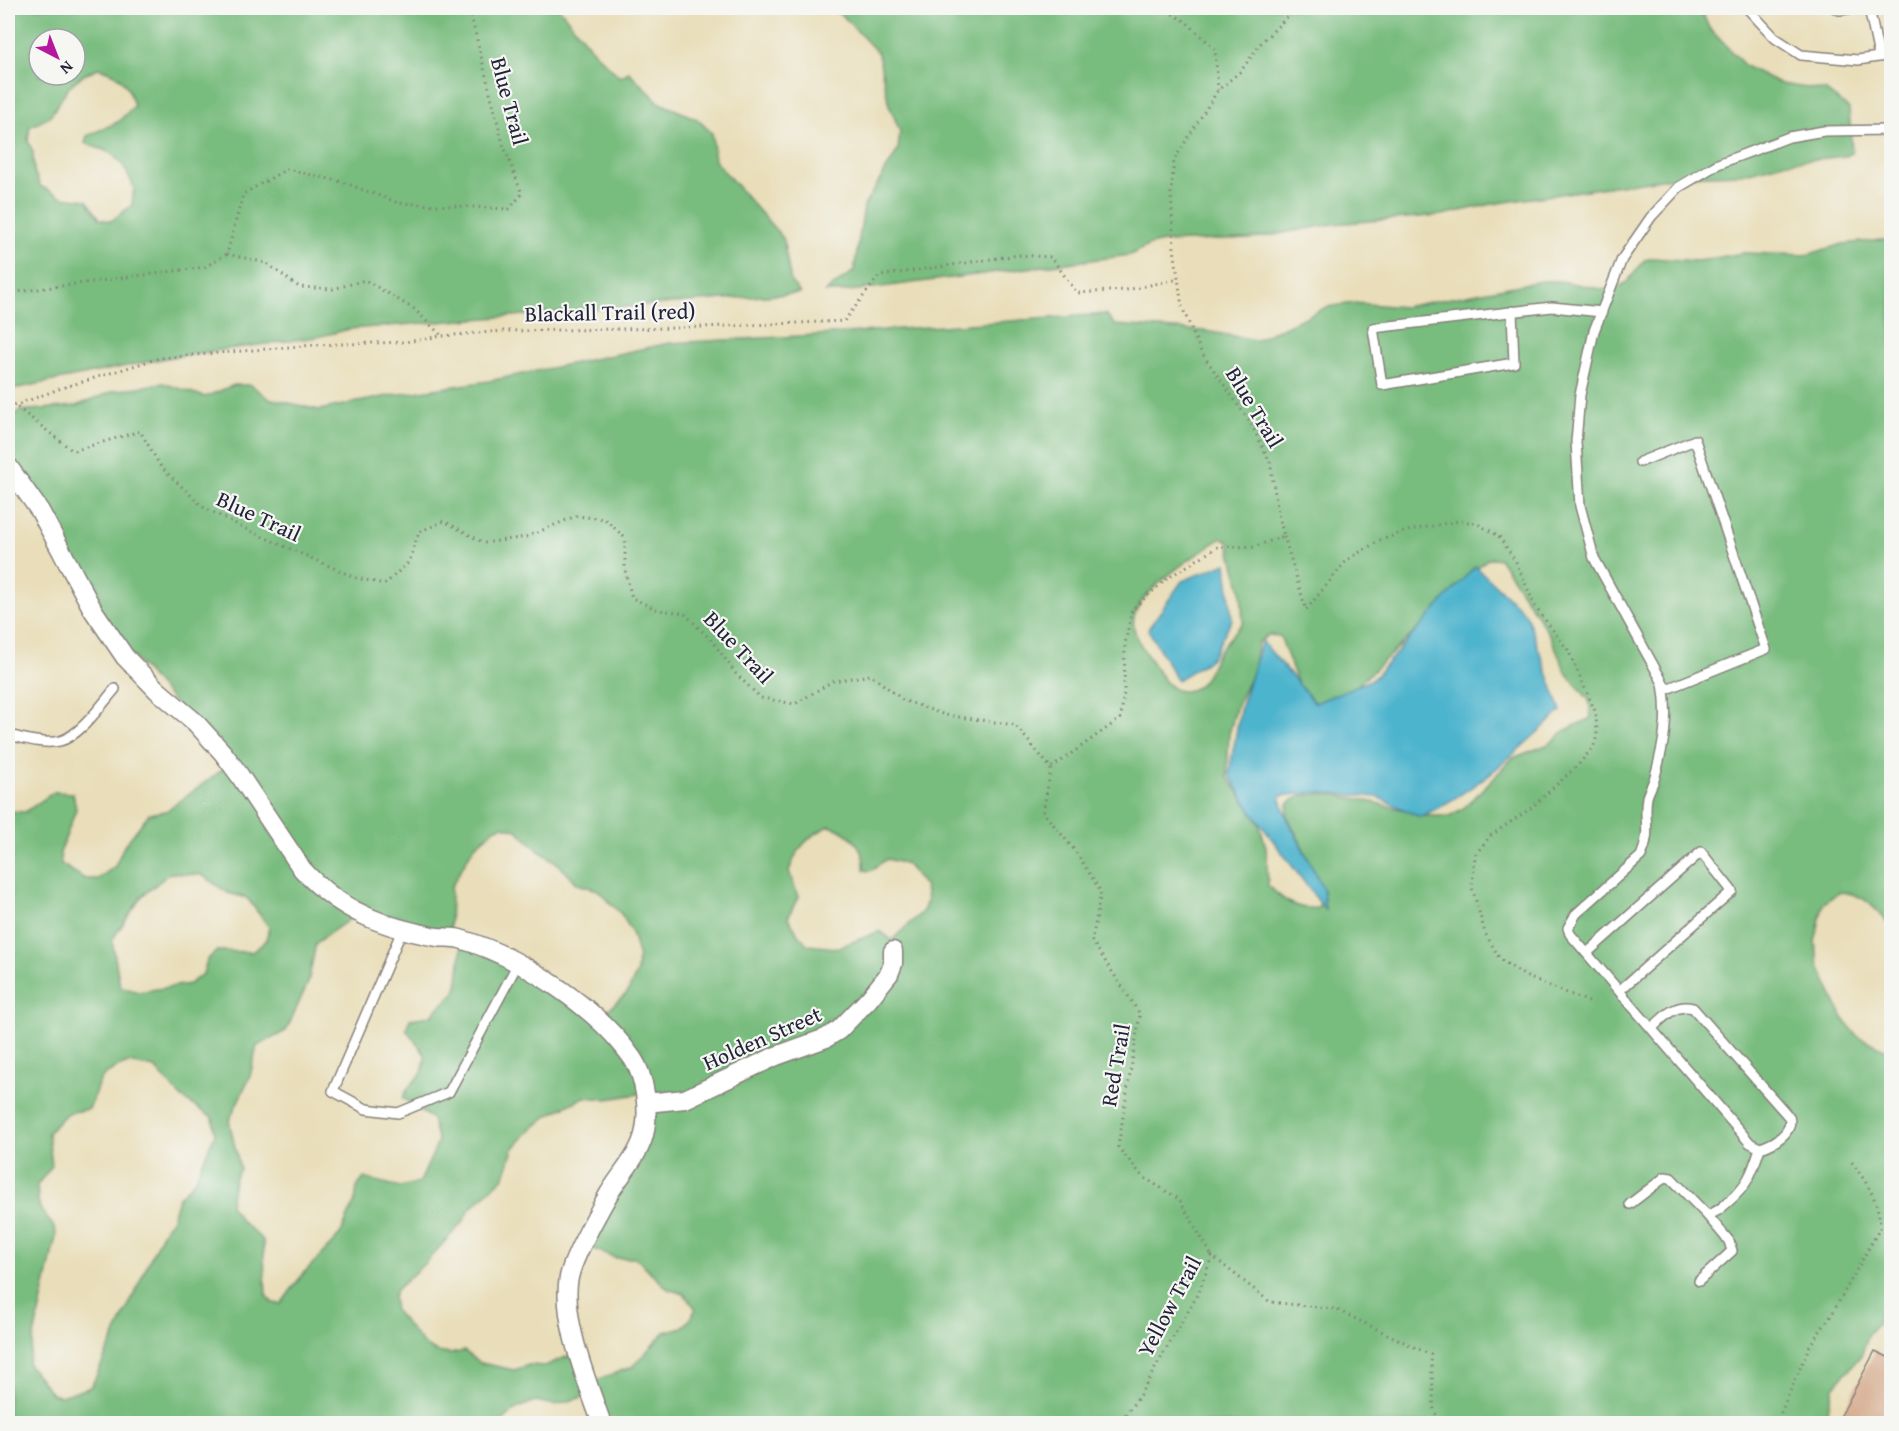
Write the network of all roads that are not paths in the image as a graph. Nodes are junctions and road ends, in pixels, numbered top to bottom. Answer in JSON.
{"nodes":[{"id":1,"x":1747,"y":8,"type":"edge"},
{"id":2,"x":1834,"y":8,"type":"edge"},
{"id":3,"x":1856,"y":8,"type":"edge"},
{"id":4,"x":1869,"y":8,"type":"edge"},
{"id":5,"x":1892,"y":55,"type":"edge"},
{"id":6,"x":1879,"y":57,"type":"junction"},
{"id":7,"x":1892,"y":130,"type":"edge"},
{"id":8,"x":1512,"y":311,"type":"junction"},
{"id":9,"x":1602,"y":312,"type":"junction"},
{"id":10,"x":1640,"y":462,"type":"dead end"},
{"id":11,"x":8,"y":466,"type":"edge"},
{"id":12,"x":115,"y":689,"type":"dead end"},
{"id":13,"x":1664,"y":690,"type":"junction"},
{"id":14,"x":8,"y":735,"type":"edge"},
{"id":15,"x":403,"y":928,"type":"junction"},
{"id":16,"x":893,"y":951,"type":"dead end"},
{"id":17,"x":1587,"y":953,"type":"junction"},
{"id":18,"x":518,"y":964,"type":"junction"},
{"id":19,"x":1619,"y":991,"type":"junction"},
{"id":20,"x":1652,"y":1029,"type":"junction"},
{"id":21,"x":646,"y":1103,"type":"junction"},
{"id":22,"x":1760,"y":1148,"type":"junction"},
{"id":23,"x":1630,"y":1204,"type":"dead end"},
{"id":24,"x":1707,"y":1215,"type":"junction"},
{"id":25,"x":1699,"y":1281,"type":"dead end"},
{"id":26,"x":602,"y":1424,"type":"edge"}],
"edges":[{"from":1,"to":6,"type":"lane"},
{"from":2,"to":3,"type":"lane"},
{"from":4,"to":6,"type":"lane"},
{"from":5,"to":6,"type":"lane"},
{"from":7,"to":9,"type":"lane"},
{"from":8,"to":8,"type":"lane"},
{"from":8,"to":9,"type":"lane"},
{"from":9,"to":13,"type":"lane"},
{"from":10,"to":13,"type":"lane"},
{"from":11,"to":15,"type":"street"},
{"from":12,"to":14,"type":"lane"},
{"from":13,"to":17,"type":"lane"},
{"from":15,"to":18,"type":"street"},
{"from":15,"to":18,"type":"lane"},
{"from":16,"to":21,"type":"street","name":"Holden Street"},
{"from":17,"to":19,"type":"lane"},
{"from":17,"to":19,"type":"lane"},
{"from":18,"to":21,"type":"street"},
{"from":19,"to":20,"type":"lane"},
{"from":20,"to":22,"type":"lane"},
{"from":20,"to":22,"type":"lane"},
{"from":21,"to":26,"type":"street"},
{"from":22,"to":24,"type":"lane"},
{"from":23,"to":24,"type":"lane"},
{"from":24,"to":25,"type":"lane"}]}
